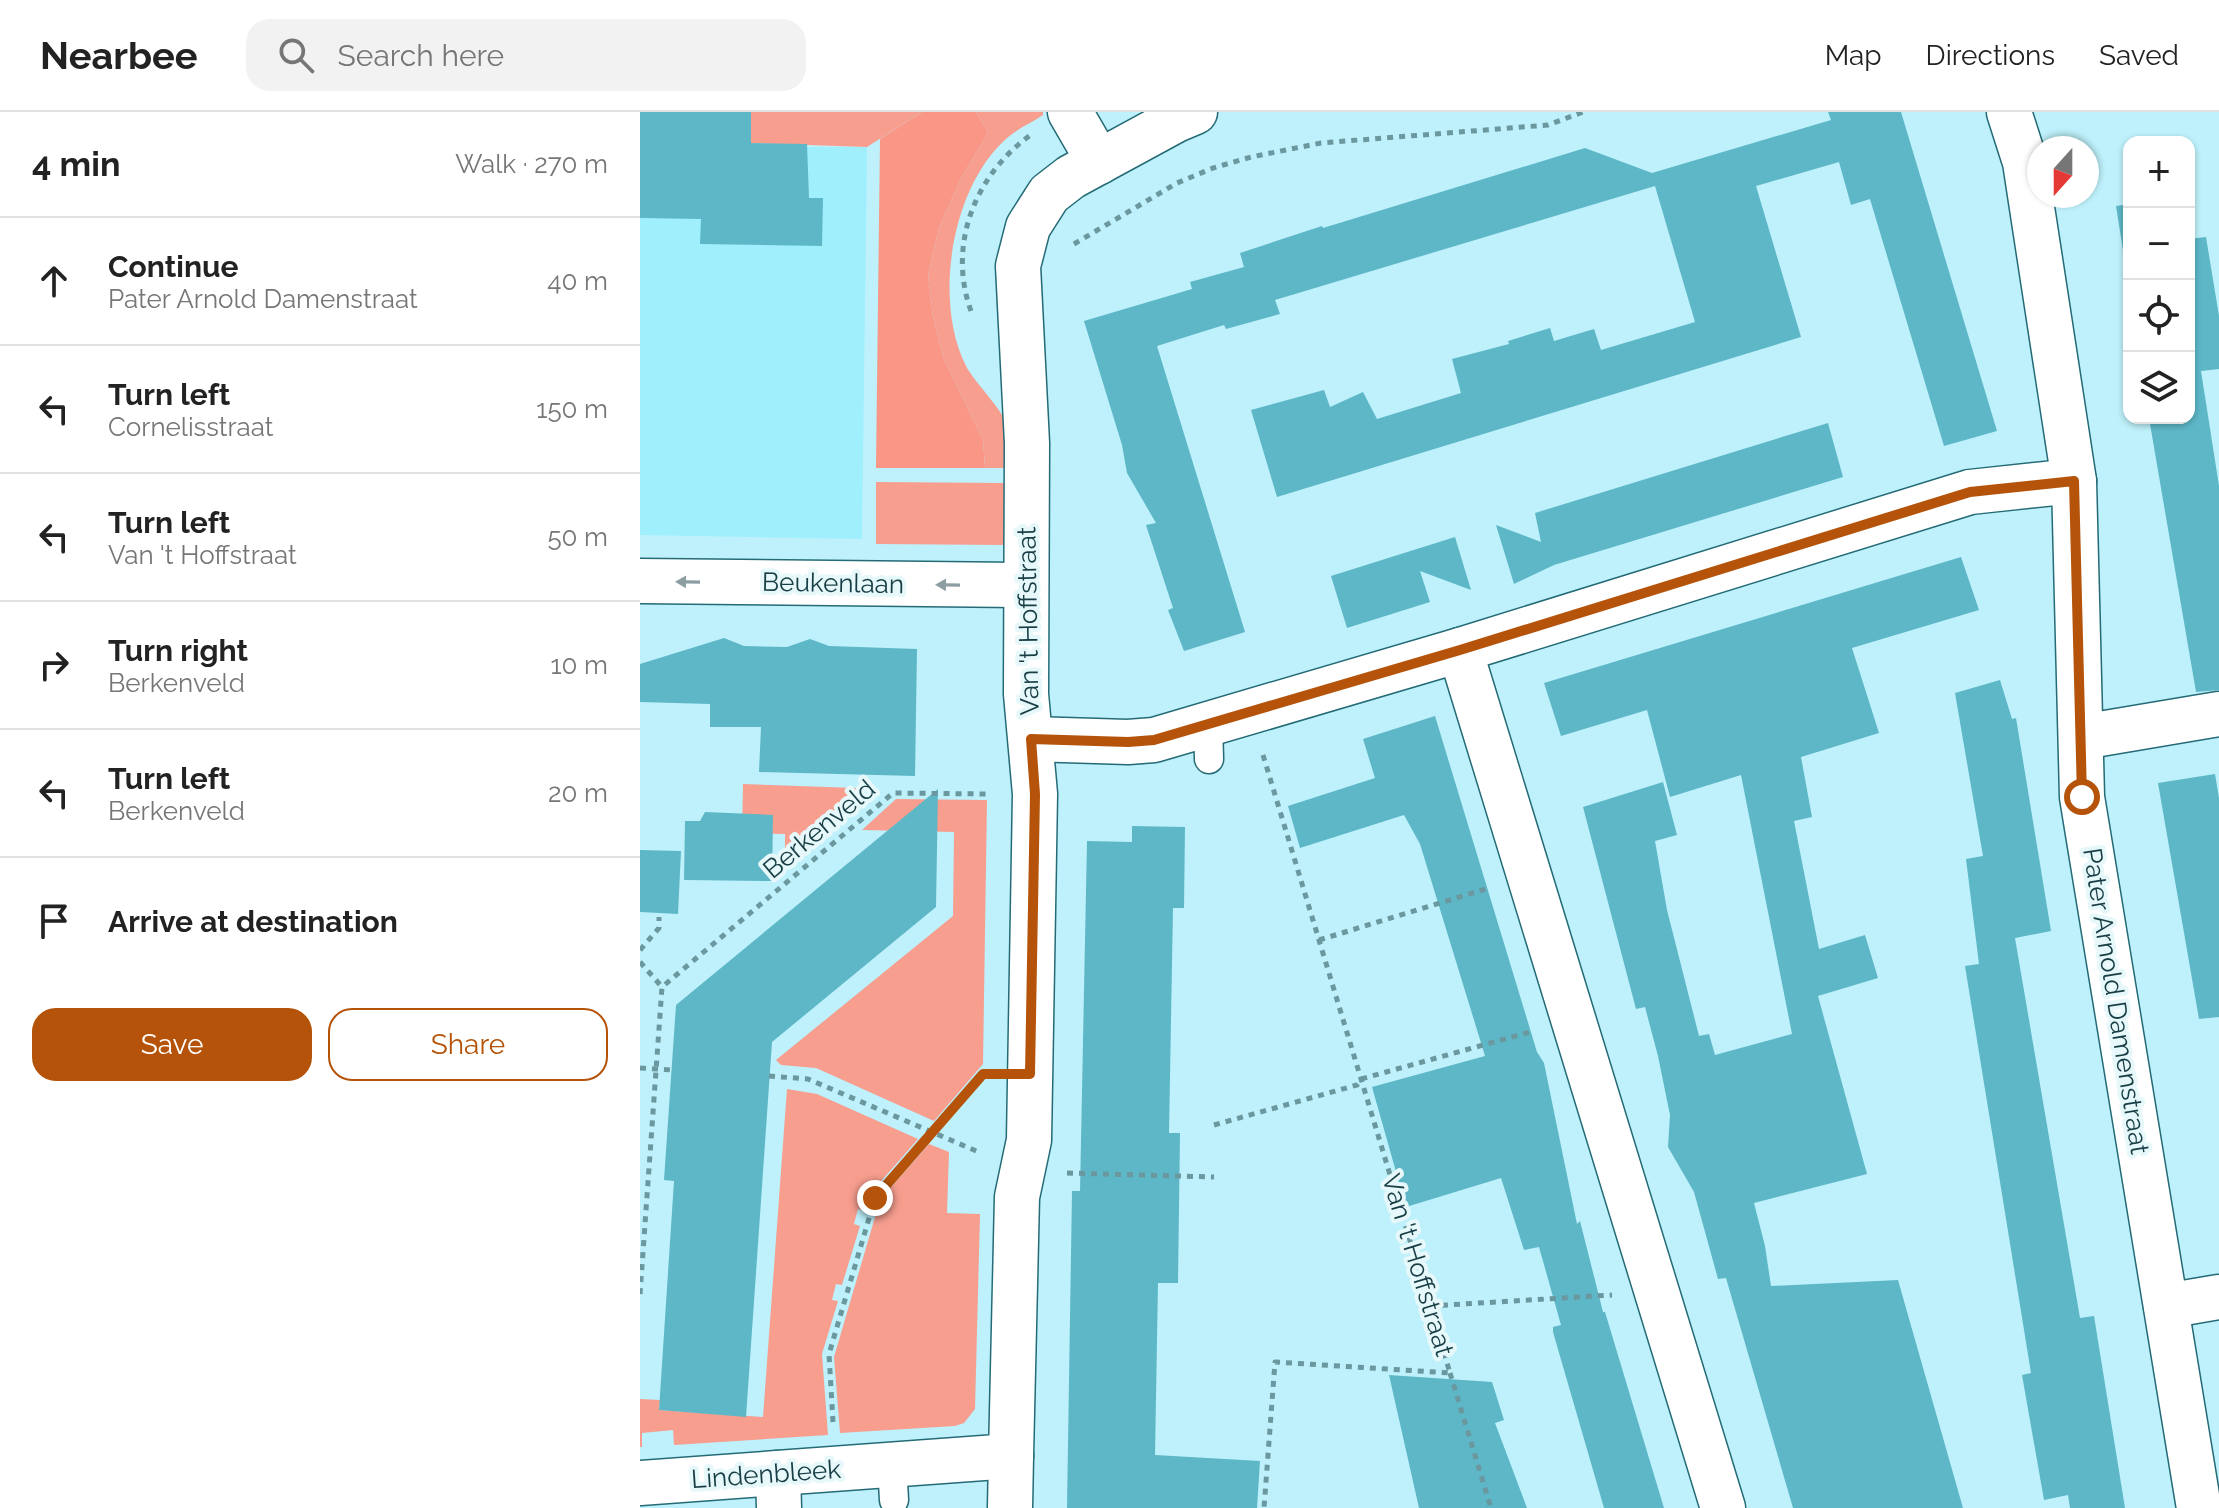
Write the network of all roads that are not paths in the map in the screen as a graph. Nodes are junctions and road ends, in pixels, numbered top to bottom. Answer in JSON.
{"nodes":[{"id":1,"x":1070,"y":112,"type":"edge"},
{"id":2,"x":1195,"y":112,"type":"edge"},
{"id":3,"x":2009,"y":112,"type":"edge"},
{"id":4,"x":1099,"y":162,"type":"junction"},
{"id":5,"x":2074,"y":481,"type":"junction"},
{"id":6,"x":640,"y":581,"type":"edge"},
{"id":7,"x":1026,"y":585,"type":"junction"},
{"id":8,"x":1460,"y":650,"type":"junction"},
{"id":9,"x":2219,"y":714,"type":"edge"},
{"id":10,"x":2082,"y":737,"type":"junction"},
{"id":11,"x":1031,"y":739,"type":"junction"},
{"id":12,"x":2219,"y":1297,"type":"edge"},
{"id":13,"x":2166,"y":1306,"type":"junction"},
{"id":14,"x":1011,"y":1456,"type":"junction"},
{"id":15,"x":640,"y":1483,"type":"edge"},
{"id":16,"x":779,"y":1490,"type":"edge"},
{"id":17,"x":1010,"y":1508,"type":"edge"},
{"id":18,"x":1723,"y":1508,"type":"edge"},
{"id":19,"x":2199,"y":1508,"type":"edge"}],
"edges":[{"from":1,"to":4,"type":"street"},
{"from":2,"to":4,"type":"street","name":"Van 't Hoffstraat"},
{"from":3,"to":5,"type":"street","name":"Pater Arnold Damenstraat"},
{"from":4,"to":7,"type":"street","name":"Van 't Hoffstraat"},
{"from":5,"to":8,"type":"street"},
{"from":5,"to":10,"type":"street","name":"Pater Arnold Damenstraat"},
{"from":7,"to":6,"type":"street","name":"Beukenlaan","one_way":true},
{"from":7,"to":11,"type":"street","name":"Van 't Hoffstraat"},
{"from":8,"to":11,"type":"street"},
{"from":8,"to":18,"type":"street"},
{"from":9,"to":10,"type":"street"},
{"from":10,"to":13,"type":"street","name":"Pater Arnold Damenstraat"},
{"from":11,"to":14,"type":"street","name":"Van 't Hoffstraat"},
{"from":12,"to":13,"type":"street"},
{"from":13,"to":19,"type":"street","name":"Pater Arnold Damenstraat"},
{"from":14,"to":16,"type":"street","name":"Lindenbleek"},
{"from":14,"to":17,"type":"street","name":"Van 't Hoffstraat"},
{"from":15,"to":16,"type":"street","name":"Lindenbleek"}]}
